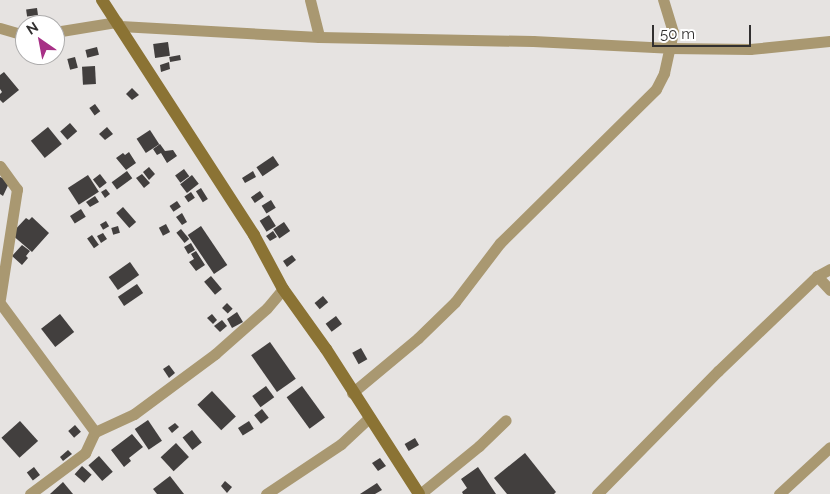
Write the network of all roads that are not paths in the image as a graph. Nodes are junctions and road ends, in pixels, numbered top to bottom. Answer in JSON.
{"nodes":[{"id":1,"x":102,"y":0,"type":"edge"},
{"id":2,"x":310,"y":0,"type":"edge"},
{"id":3,"x":664,"y":0,"type":"edge"},
{"id":4,"x":119,"y":24,"type":"junction"},
{"id":5,"x":0,"y":28,"type":"edge"},
{"id":6,"x":65,"y":31,"type":"edge"},
{"id":7,"x":15,"y":32,"type":"edge"},
{"id":8,"x":319,"y":37,"type":"junction"},
{"id":9,"x":830,"y":41,"type":"edge"},
{"id":10,"x":670,"y":48,"type":"junction"},
{"id":11,"x":0,"y":166,"type":"edge"},
{"id":12,"x":830,"y":269,"type":"edge"},
{"id":13,"x":817,"y":276,"type":"junction"},
{"id":14,"x":2,"y":279,"type":"edge"},
{"id":15,"x":283,"y":289,"type":"junction"},
{"id":16,"x":830,"y":290,"type":"edge"},
{"id":17,"x":0,"y":301,"type":"edge"},
{"id":18,"x":352,"y":393,"type":"junction"},
{"id":19,"x":369,"y":418,"type":"junction"},
{"id":20,"x":506,"y":420,"type":"dead end"},
{"id":21,"x":95,"y":432,"type":"junction"},
{"id":22,"x":830,"y":447,"type":"edge"},
{"id":23,"x":30,"y":494,"type":"edge"},
{"id":24,"x":266,"y":494,"type":"edge"},
{"id":25,"x":419,"y":494,"type":"edge"},
{"id":26,"x":597,"y":494,"type":"edge"},
{"id":27,"x":779,"y":494,"type":"edge"}],
"edges":[{"from":1,"to":4,"type":"street"},
{"from":2,"to":8,"type":"street"},
{"from":3,"to":10,"type":"street"},
{"from":4,"to":6,"type":"street"},
{"from":4,"to":8,"type":"street"},
{"from":4,"to":15,"type":"street"},
{"from":5,"to":7,"type":"street"},
{"from":8,"to":10,"type":"street"},
{"from":9,"to":10,"type":"street"},
{"from":10,"to":18,"type":"street"},
{"from":11,"to":14,"type":"street"},
{"from":12,"to":13,"type":"street"},
{"from":13,"to":16,"type":"street"},
{"from":13,"to":26,"type":"street"},
{"from":14,"to":17,"type":"street"},
{"from":15,"to":18,"type":"street"},
{"from":15,"to":21,"type":"street"},
{"from":17,"to":21,"type":"street"},
{"from":18,"to":19,"type":"street"},
{"from":19,"to":24,"type":"street"},
{"from":19,"to":25,"type":"street"},
{"from":20,"to":25,"type":"street"},
{"from":21,"to":23,"type":"street"},
{"from":22,"to":27,"type":"street"}]}
